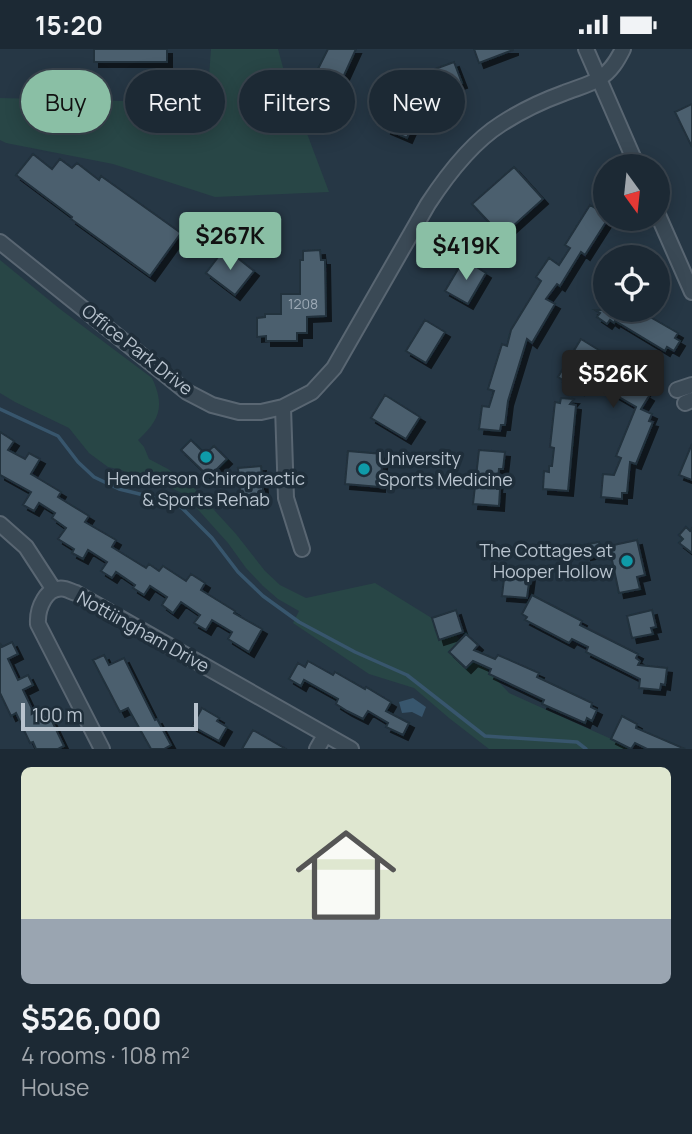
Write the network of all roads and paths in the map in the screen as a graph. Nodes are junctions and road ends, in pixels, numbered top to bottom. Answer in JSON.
{"nodes":[{"id":1,"x":586,"y":49,"type":"edge"},
{"id":2,"x":623,"y":49,"type":"edge"},
{"id":3,"x":599,"y":79,"type":"junction"},
{"id":4,"x":632,"y":154,"type":"edge"},
{"id":5,"x":665,"y":231,"type":"edge"},
{"id":6,"x":0,"y":242,"type":"edge"},
{"id":7,"x":692,"y":292,"type":"edge"},
{"id":8,"x":692,"y":385,"type":"edge"},
{"id":9,"x":677,"y":390,"type":"dead end"},
{"id":10,"x":283,"y":407,"type":"junction"},
{"id":11,"x":0,"y":524,"type":"edge"},
{"id":12,"x":302,"y":549,"type":"dead end"},
{"id":13,"x":54,"y":590,"type":"junction"},
{"id":14,"x":325,"y":734,"type":"junction"},
{"id":15,"x":102,"y":749,"type":"edge"},
{"id":16,"x":317,"y":749,"type":"edge"},
{"id":17,"x":351,"y":749,"type":"edge"}],
"edges":[{"from":1,"to":3,"type":"street"},
{"from":2,"to":3,"type":"street"},
{"from":3,"to":4,"type":"street"},
{"from":3,"to":10,"type":"street","name":"Office Park Drive"},
{"from":5,"to":7,"type":"street"},
{"from":6,"to":10,"type":"street","name":"Office Park Drive"},
{"from":8,"to":9,"type":"street"},
{"from":10,"to":12,"type":"street"},
{"from":11,"to":13,"type":"street"},
{"from":13,"to":14,"type":"street","name":"Nottiingham Drive"},
{"from":13,"to":15,"type":"street","name":"Nottiingham Drive"},
{"from":14,"to":16,"type":"street"},
{"from":14,"to":17,"type":"street","name":"Nottiingham Drive"}]}
